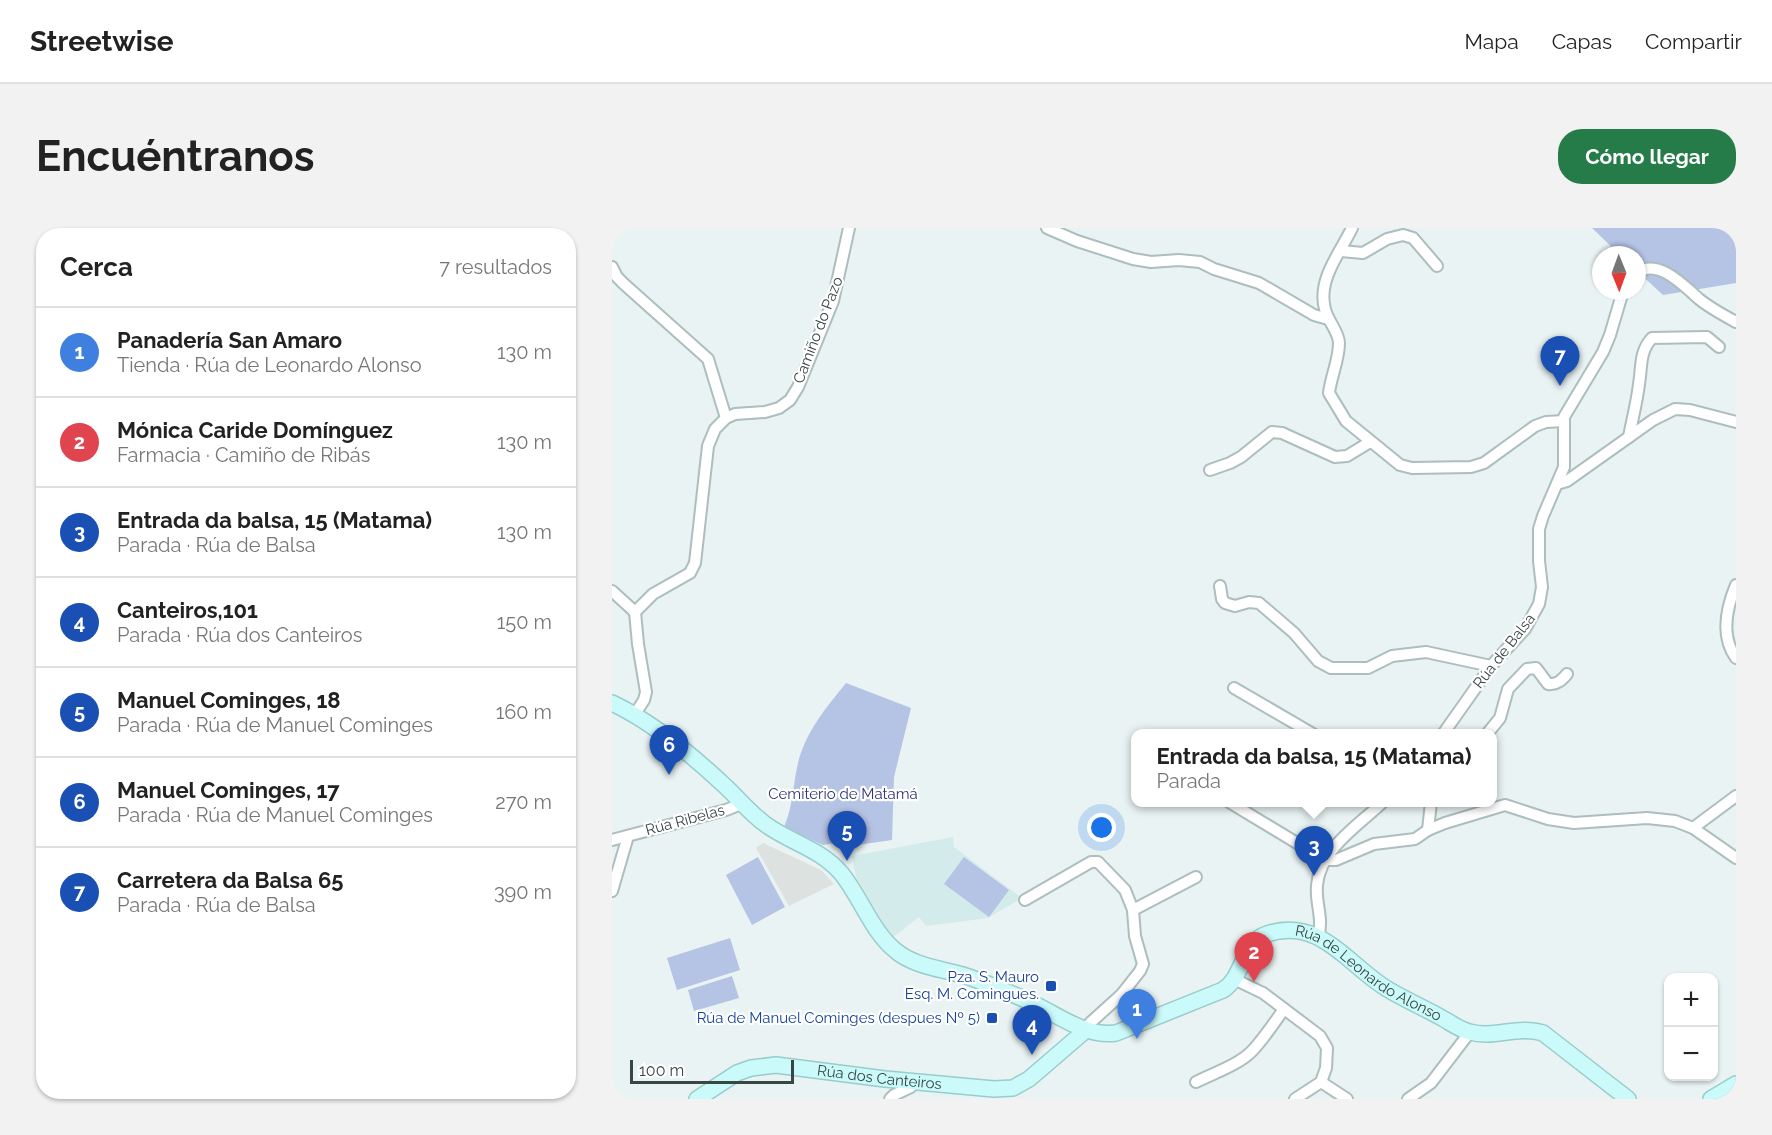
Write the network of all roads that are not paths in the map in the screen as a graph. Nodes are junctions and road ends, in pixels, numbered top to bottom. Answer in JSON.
{"nodes":[{"id":1,"x":849,"y":228,"type":"edge"},
{"id":2,"x":1047,"y":228,"type":"edge"},
{"id":3,"x":1352,"y":228,"type":"edge"},
{"id":4,"x":1341,"y":251,"type":"junction"},
{"id":5,"x":1437,"y":266,"type":"dead end"},
{"id":6,"x":612,"y":267,"type":"edge"},
{"id":7,"x":1646,"y":269,"type":"edge"},
{"id":8,"x":1620,"y":300,"type":"edge"},
{"id":9,"x":1328,"y":319,"type":"junction"},
{"id":10,"x":1736,"y":322,"type":"edge"},
{"id":11,"x":1719,"y":347,"type":"dead end"},
{"id":12,"x":726,"y":418,"type":"junction"},
{"id":13,"x":1564,"y":421,"type":"junction"},
{"id":14,"x":1736,"y":422,"type":"edge"},
{"id":15,"x":1629,"y":437,"type":"junction"},
{"id":16,"x":1370,"y":442,"type":"junction"},
{"id":17,"x":1210,"y":470,"type":"dead end"},
{"id":18,"x":1557,"y":484,"type":"junction"},
{"id":19,"x":1736,"y":585,"type":"edge"},
{"id":20,"x":1220,"y":586,"type":"dead end"},
{"id":21,"x":612,"y":591,"type":"edge"},
{"id":22,"x":635,"y":612,"type":"junction"},
{"id":23,"x":1736,"y":658,"type":"edge"},
{"id":24,"x":1491,"y":666,"type":"junction"},
{"id":25,"x":1567,"y":674,"type":"dead end"},
{"id":26,"x":1234,"y":688,"type":"dead end"},
{"id":27,"x":612,"y":702,"type":"edge"},
{"id":28,"x":635,"y":714,"type":"junction"},
{"id":29,"x":1304,"y":729,"type":"edge"},
{"id":30,"x":1447,"y":729,"type":"edge"},
{"id":31,"x":1491,"y":729,"type":"edge"},
{"id":32,"x":1736,"y":796,"type":"edge"},
{"id":33,"x":741,"y":804,"type":"junction"},
{"id":34,"x":1237,"y":807,"type":"edge"},
{"id":35,"x":1377,"y":807,"type":"edge"},
{"id":36,"x":1430,"y":807,"type":"edge"},
{"id":37,"x":1693,"y":828,"type":"junction"},
{"id":38,"x":1428,"y":830,"type":"junction"},
{"id":39,"x":628,"y":836,"type":"junction"},
{"id":40,"x":612,"y":840,"type":"edge"},
{"id":41,"x":1736,"y":858,"type":"edge"},
{"id":42,"x":1325,"y":860,"type":"junction"},
{"id":43,"x":1196,"y":877,"type":"dead end"},
{"id":44,"x":612,"y":891,"type":"edge"},
{"id":45,"x":1025,"y":900,"type":"dead end"},
{"id":46,"x":1133,"y":910,"type":"junction"},
{"id":47,"x":1318,"y":937,"type":"junction"},
{"id":48,"x":1234,"y":979,"type":"junction"},
{"id":49,"x":1284,"y":1009,"type":"junction"},
{"id":50,"x":1086,"y":1030,"type":"junction"},
{"id":51,"x":1470,"y":1032,"type":"junction"},
{"id":52,"x":912,"y":1081,"type":"junction"},
{"id":53,"x":1196,"y":1082,"type":"dead end"},
{"id":54,"x":1321,"y":1082,"type":"junction"},
{"id":55,"x":1736,"y":1084,"type":"edge"},
{"id":56,"x":1427,"y":1093,"type":"edge"},
{"id":57,"x":993,"y":1094,"type":"edge"},
{"id":58,"x":697,"y":1099,"type":"edge"},
{"id":59,"x":890,"y":1099,"type":"edge"},
{"id":60,"x":1295,"y":1099,"type":"edge"},
{"id":61,"x":1347,"y":1099,"type":"edge"},
{"id":62,"x":1408,"y":1099,"type":"edge"},
{"id":63,"x":1628,"y":1099,"type":"edge"},
{"id":64,"x":1711,"y":1099,"type":"edge"}],
"edges":[{"from":1,"to":12,"type":"street","name":"Camiño do Pazo"},
{"from":2,"to":9,"type":"street"},
{"from":3,"to":4,"type":"street"},
{"from":4,"to":5,"type":"street"},
{"from":4,"to":9,"type":"street"},
{"from":6,"to":12,"type":"street"},
{"from":7,"to":10,"type":"street"},
{"from":8,"to":13,"type":"street","name":"Rúa de Balsa"},
{"from":9,"to":16,"type":"street"},
{"from":11,"to":15,"type":"street"},
{"from":12,"to":22,"type":"street"},
{"from":13,"to":16,"type":"street"},
{"from":13,"to":18,"type":"street","name":"Rúa de Balsa"},
{"from":14,"to":15,"type":"street"},
{"from":15,"to":18,"type":"street"},
{"from":16,"to":17,"type":"street"},
{"from":18,"to":24,"type":"street","name":"Rúa de Balsa"},
{"from":19,"to":23,"type":"street"},
{"from":20,"to":24,"type":"street"},
{"from":21,"to":22,"type":"street"},
{"from":22,"to":28,"type":"street"},
{"from":24,"to":30,"type":"street","name":"Rúa de Balsa"},
{"from":25,"to":31,"type":"street"},
{"from":26,"to":29,"type":"street"},
{"from":27,"to":28,"type":"street"},
{"from":28,"to":33,"type":"street"},
{"from":32,"to":37,"type":"street"},
{"from":33,"to":39,"type":"street","name":"Rúa Ribelas"},
{"from":33,"to":50,"type":"street"},
{"from":34,"to":42,"type":"street"},
{"from":35,"to":42,"type":"street"},
{"from":36,"to":38,"type":"street"},
{"from":37,"to":38,"type":"street"},
{"from":37,"to":41,"type":"street"},
{"from":38,"to":42,"type":"street"},
{"from":39,"to":40,"type":"street","name":"Rúa Ribelas"},
{"from":39,"to":44,"type":"street","name":"Rúa Ribelas"},
{"from":42,"to":47,"type":"street"},
{"from":43,"to":46,"type":"street"},
{"from":45,"to":46,"type":"street"},
{"from":46,"to":50,"type":"street"},
{"from":47,"to":48,"type":"street","name":"Rúa de Leonardo Alonso"},
{"from":47,"to":51,"type":"street","name":"Rúa de Leonardo Alonso"},
{"from":48,"to":49,"type":"street"},
{"from":48,"to":50,"type":"street","name":"Rúa de Leonardo Alonso"},
{"from":49,"to":53,"type":"street"},
{"from":49,"to":54,"type":"street"},
{"from":50,"to":57,"type":"street","name":"Rúa dos Canteiros"},
{"from":51,"to":56,"type":"street"},
{"from":51,"to":63,"type":"street","name":"Rúa de Leonardo Alonso"},
{"from":52,"to":57,"type":"street","name":"Rúa dos Canteiros"},
{"from":52,"to":58,"type":"street","name":"Rúa dos Canteiros"},
{"from":52,"to":59,"type":"street"},
{"from":54,"to":60,"type":"street"},
{"from":54,"to":61,"type":"street"},
{"from":55,"to":64,"type":"street"},
{"from":56,"to":62,"type":"street"}]}
